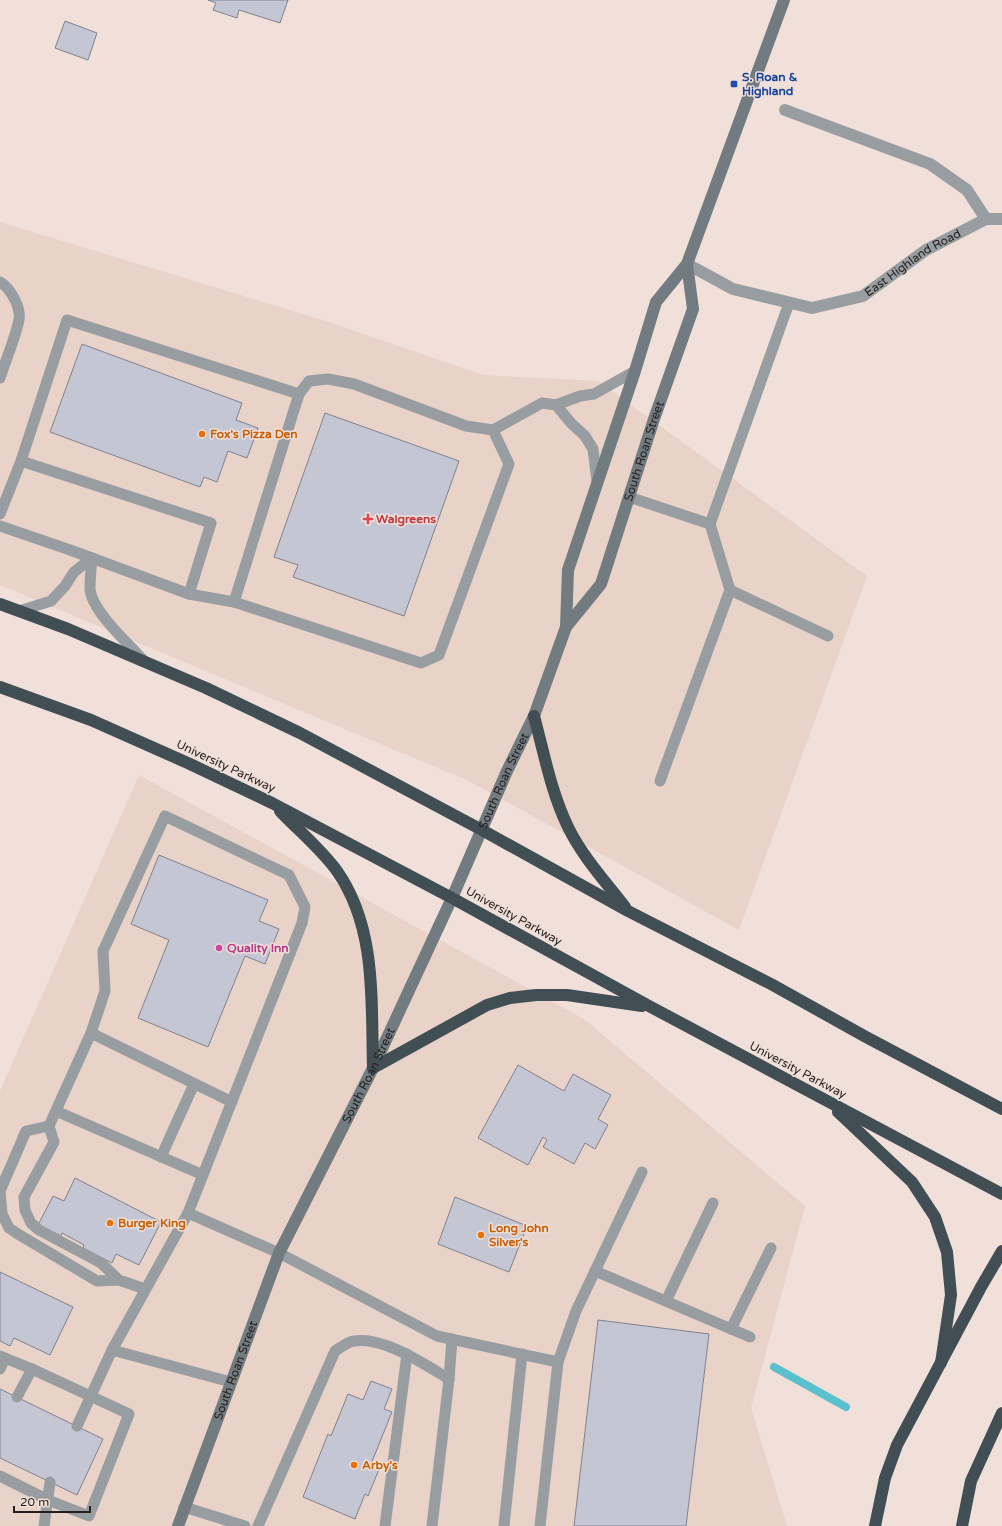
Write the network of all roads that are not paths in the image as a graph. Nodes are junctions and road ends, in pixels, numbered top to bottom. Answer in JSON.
{"nodes":[{"id":1,"x":784,"y":0,"type":"edge"},
{"id":2,"x":785,"y":110,"type":"dead end"},
{"id":3,"x":986,"y":219,"type":"junction"},
{"id":4,"x":1002,"y":219,"type":"edge"},
{"id":5,"x":687,"y":264,"type":"junction"},
{"id":6,"x":0,"y":282,"type":"edge"},
{"id":7,"x":789,"y":303,"type":"junction"},
{"id":8,"x":635,"y":372,"type":"junction"},
{"id":9,"x":0,"y":378,"type":"edge"},
{"id":10,"x":299,"y":394,"type":"junction"},
{"id":11,"x":556,"y":405,"type":"junction"},
{"id":12,"x":493,"y":430,"type":"junction"},
{"id":13,"x":21,"y":461,"type":"junction"},
{"id":14,"x":597,"y":481,"type":"junction"},
{"id":15,"x":629,"y":497,"type":"junction"},
{"id":16,"x":0,"y":514,"type":"edge"},
{"id":17,"x":710,"y":524,"type":"junction"},
{"id":18,"x":0,"y":526,"type":"edge"},
{"id":19,"x":92,"y":558,"type":"junction"},
{"id":20,"x":730,"y":590,"type":"junction"},
{"id":21,"x":189,"y":594,"type":"junction"},
{"id":22,"x":234,"y":602,"type":"junction"},
{"id":23,"x":0,"y":604,"type":"edge"},
{"id":24,"x":19,"y":611,"type":"junction"},
{"id":25,"x":566,"y":627,"type":"junction"},
{"id":26,"x":828,"y":636,"type":"dead end"},
{"id":27,"x":145,"y":662,"type":"junction"},
{"id":28,"x":0,"y":687,"type":"edge"},
{"id":29,"x":534,"y":716,"type":"junction"},
{"id":30,"x":660,"y":782,"type":"dead end"},
{"id":31,"x":272,"y":804,"type":"junction"},
{"id":32,"x":482,"y":830,"type":"junction"},
{"id":33,"x":452,"y":898,"type":"junction"},
{"id":34,"x":628,"y":911,"type":"junction"},
{"id":35,"x":649,"y":1006,"type":"junction"},
{"id":36,"x":91,"y":1033,"type":"junction"},
{"id":37,"x":373,"y":1068,"type":"junction"},
{"id":38,"x":194,"y":1084,"type":"junction"},
{"id":39,"x":826,"y":1101,"type":"junction"},
{"id":40,"x":232,"y":1102,"type":"junction"},
{"id":41,"x":1002,"y":1109,"type":"edge"},
{"id":42,"x":56,"y":1110,"type":"junction"},
{"id":43,"x":49,"y":1126,"type":"junction"},
{"id":44,"x":161,"y":1157,"type":"junction"},
{"id":45,"x":642,"y":1172,"type":"dead end"},
{"id":46,"x":203,"y":1175,"type":"junction"},
{"id":47,"x":1002,"y":1194,"type":"edge"},
{"id":48,"x":713,"y":1203,"type":"dead end"},
{"id":49,"x":188,"y":1212,"type":"junction"},
{"id":50,"x":771,"y":1248,"type":"dead end"},
{"id":51,"x":1002,"y":1251,"type":"edge"},
{"id":52,"x":279,"y":1253,"type":"junction"},
{"id":53,"x":595,"y":1271,"type":"junction"},
{"id":54,"x":120,"y":1280,"type":"junction"},
{"id":55,"x":145,"y":1290,"type":"junction"},
{"id":56,"x":666,"y":1302,"type":"junction"},
{"id":57,"x":731,"y":1329,"type":"junction"},
{"id":58,"x":750,"y":1337,"type":"dead end"},
{"id":59,"x":452,"y":1340,"type":"junction"},
{"id":60,"x":112,"y":1350,"type":"junction"},
{"id":61,"x":407,"y":1354,"type":"junction"},
{"id":62,"x":522,"y":1354,"type":"junction"},
{"id":63,"x":3,"y":1357,"type":"edge"},
{"id":64,"x":558,"y":1362,"type":"junction"},
{"id":65,"x":941,"y":1363,"type":"junction"},
{"id":66,"x":0,"y":1369,"type":"edge"},
{"id":67,"x":32,"y":1369,"type":"junction"},
{"id":68,"x":449,"y":1379,"type":"junction"},
{"id":69,"x":231,"y":1382,"type":"junction"},
{"id":70,"x":16,"y":1397,"type":"dead end"},
{"id":71,"x":90,"y":1397,"type":"junction"},
{"id":72,"x":1002,"y":1414,"type":"edge"},
{"id":73,"x":999,"y":1423,"type":"edge"},
{"id":74,"x":77,"y":1426,"type":"dead end"},
{"id":75,"x":0,"y":1476,"type":"edge"},
{"id":76,"x":50,"y":1482,"type":"dead end"},
{"id":77,"x":48,"y":1500,"type":"junction"},
{"id":78,"x":184,"y":1507,"type":"junction"},
{"id":79,"x":44,"y":1526,"type":"edge"},
{"id":80,"x":178,"y":1526,"type":"edge"},
{"id":81,"x":245,"y":1526,"type":"edge"},
{"id":82,"x":258,"y":1526,"type":"edge"},
{"id":83,"x":385,"y":1526,"type":"edge"},
{"id":84,"x":432,"y":1526,"type":"edge"},
{"id":85,"x":504,"y":1526,"type":"edge"},
{"id":86,"x":540,"y":1526,"type":"edge"},
{"id":87,"x":875,"y":1526,"type":"edge"},
{"id":88,"x":962,"y":1526,"type":"edge"}],
"edges":[{"from":1,"to":5,"type":"main road","name":"South Roan Street"},
{"from":2,"to":3,"type":"street"},
{"from":3,"to":4,"type":"street","name":"East Highland Road"},
{"from":3,"to":7,"type":"street","name":"East Highland Road"},
{"from":5,"to":7,"type":"street","name":"East Highland Road"},
{"from":5,"to":8,"type":"main road","name":"South Roan Street"},
{"from":5,"to":15,"type":"main road","name":"South Roan Street"},
{"from":6,"to":9,"type":"lane"},
{"from":7,"to":17,"type":"lane"},
{"from":8,"to":11,"type":"lane"},
{"from":8,"to":14,"type":"main road","name":"South Roan Street"},
{"from":10,"to":12,"type":"lane"},
{"from":10,"to":13,"type":"lane"},
{"from":10,"to":22,"type":"lane"},
{"from":11,"to":12,"type":"lane"},
{"from":11,"to":14,"type":"lane"},
{"from":12,"to":22,"type":"lane"},
{"from":13,"to":16,"type":"lane"},
{"from":13,"to":21,"type":"lane"},
{"from":14,"to":25,"type":"main road","name":"South Roan Street"},
{"from":15,"to":17,"type":"lane"},
{"from":15,"to":25,"type":"main road","name":"South Roan Street"},
{"from":17,"to":20,"type":"lane"},
{"from":18,"to":19,"type":"lane"},
{"from":19,"to":21,"type":"lane"},
{"from":19,"to":24,"type":"lane"},
{"from":19,"to":27,"type":"lane"},
{"from":20,"to":26,"type":"lane"},
{"from":20,"to":30,"type":"lane"},
{"from":21,"to":22,"type":"lane"},
{"from":23,"to":24,"type":"highway"},
{"from":24,"to":27,"type":"highway"},
{"from":25,"to":29,"type":"main road","name":"South Roan Street"},
{"from":27,"to":32,"type":"highway"},
{"from":28,"to":31,"type":"highway","name":"University Parkway"},
{"from":29,"to":32,"type":"main road","name":"South Roan Street"},
{"from":29,"to":34,"type":"highway"},
{"from":31,"to":33,"type":"highway","name":"University Parkway"},
{"from":31,"to":37,"type":"highway"},
{"from":32,"to":33,"type":"main road","name":"South Roan Street"},
{"from":32,"to":34,"type":"highway"},
{"from":33,"to":35,"type":"highway","name":"University Parkway"},
{"from":33,"to":37,"type":"main road","name":"South Roan Street"},
{"from":34,"to":41,"type":"highway"},
{"from":35,"to":37,"type":"highway"},
{"from":35,"to":39,"type":"highway","name":"University Parkway"},
{"from":36,"to":38,"type":"lane"},
{"from":36,"to":40,"type":"lane"},
{"from":36,"to":42,"type":"lane"},
{"from":37,"to":52,"type":"main road","name":"South Roan Street"},
{"from":38,"to":40,"type":"lane"},
{"from":38,"to":44,"type":"lane"},
{"from":39,"to":47,"type":"highway","name":"University Parkway"},
{"from":39,"to":65,"type":"highway"},
{"from":40,"to":46,"type":"lane"},
{"from":42,"to":43,"type":"lane"},
{"from":42,"to":44,"type":"lane"},
{"from":43,"to":54,"type":"lane"},
{"from":43,"to":54,"type":"lane"},
{"from":44,"to":46,"type":"lane"},
{"from":45,"to":53,"type":"lane"},
{"from":46,"to":49,"type":"lane"},
{"from":48,"to":56,"type":"lane"},
{"from":49,"to":52,"type":"lane"},
{"from":49,"to":55,"type":"lane"},
{"from":50,"to":57,"type":"lane"},
{"from":51,"to":65,"type":"highway"},
{"from":52,"to":59,"type":"lane"},
{"from":52,"to":69,"type":"main road","name":"South Roan Street"},
{"from":53,"to":56,"type":"lane"},
{"from":53,"to":64,"type":"lane"},
{"from":54,"to":55,"type":"lane"},
{"from":55,"to":60,"type":"lane"},
{"from":56,"to":57,"type":"lane"},
{"from":57,"to":58,"type":"lane"},
{"from":59,"to":62,"type":"lane"},
{"from":59,"to":68,"type":"lane"},
{"from":60,"to":69,"type":"lane"},
{"from":60,"to":71,"type":"lane"},
{"from":61,"to":68,"type":"lane"},
{"from":61,"to":82,"type":"lane"},
{"from":61,"to":83,"type":"lane"},
{"from":62,"to":64,"type":"lane"},
{"from":62,"to":85,"type":"lane"},
{"from":63,"to":66,"type":"lane"},
{"from":63,"to":67,"type":"lane"},
{"from":64,"to":86,"type":"lane"},
{"from":65,"to":87,"type":"highway"},
{"from":67,"to":70,"type":"lane"},
{"from":67,"to":71,"type":"lane"},
{"from":68,"to":84,"type":"lane"},
{"from":69,"to":78,"type":"main road","name":"South Roan Street"},
{"from":71,"to":74,"type":"lane"},
{"from":71,"to":77,"type":"lane"},
{"from":72,"to":73,"type":"highway"},
{"from":73,"to":88,"type":"highway"},
{"from":75,"to":77,"type":"lane"},
{"from":76,"to":77,"type":"lane"},
{"from":77,"to":79,"type":"lane"},
{"from":78,"to":80,"type":"main road","name":"South Roan Street"},
{"from":78,"to":81,"type":"lane"}]}
